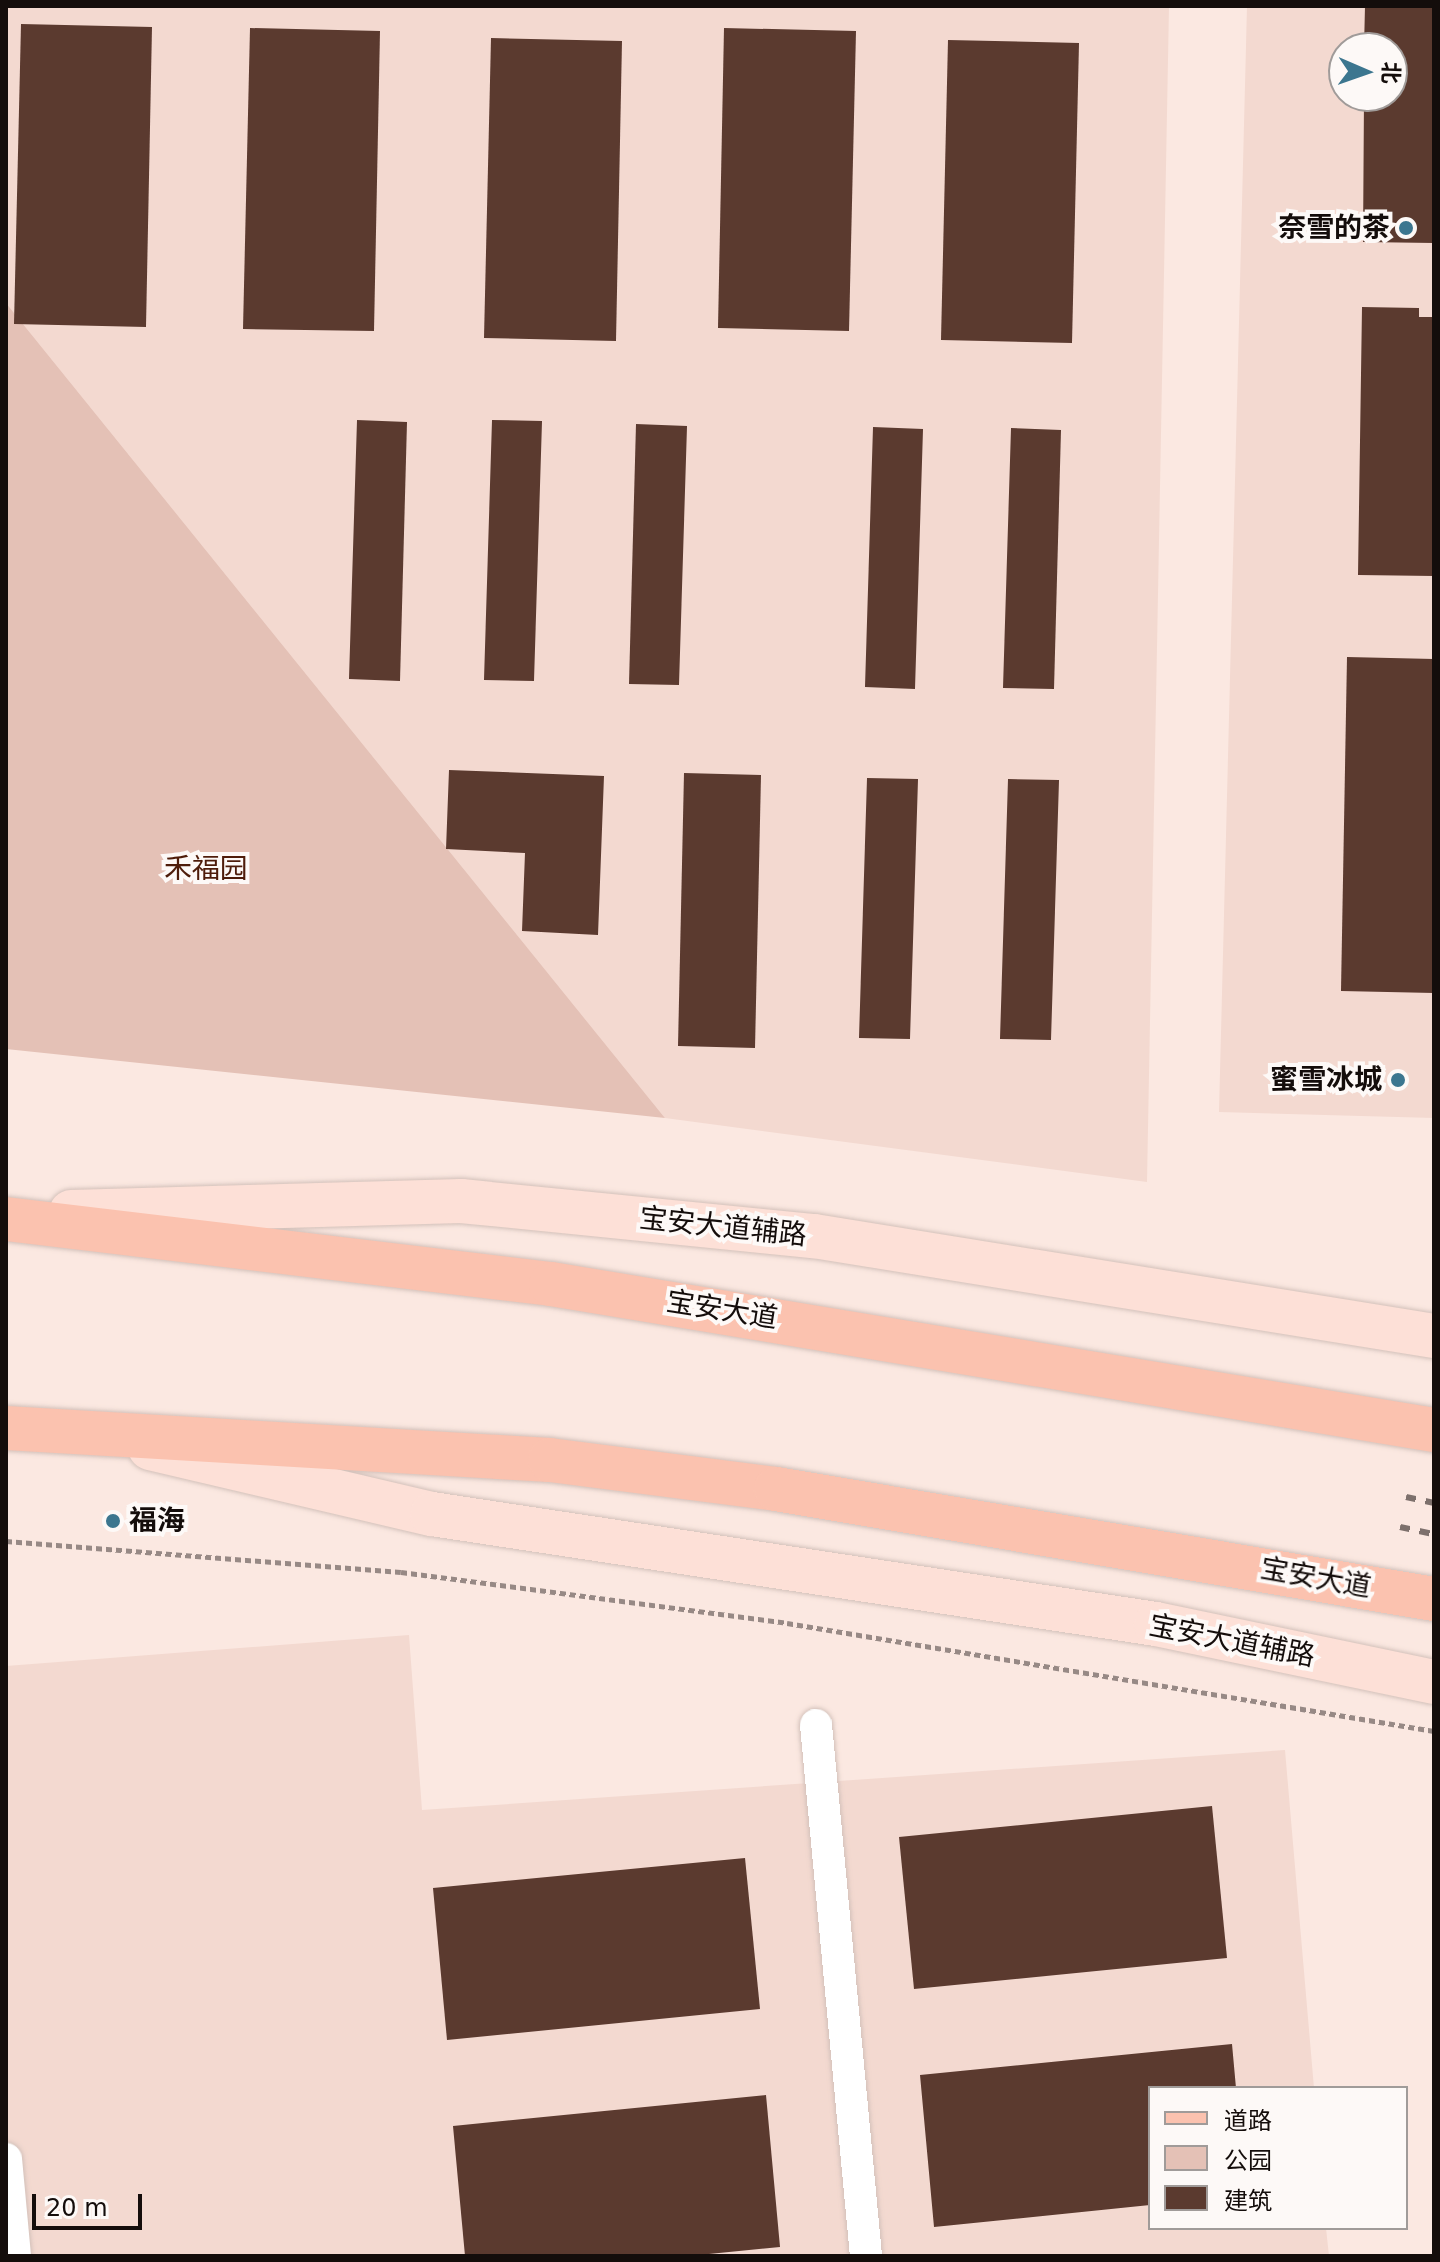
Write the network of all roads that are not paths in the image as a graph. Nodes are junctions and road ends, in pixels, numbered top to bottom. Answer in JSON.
{"nodes":[{"id":1,"x":6,"y":1216,"type":"edge"},
{"id":2,"x":1434,"y":1336,"type":"edge"},
{"id":3,"x":6,"y":1428,"type":"edge"},
{"id":4,"x":1434,"y":1430,"type":"edge"},
{"id":5,"x":85,"y":1433,"type":"junction"},
{"id":6,"x":6,"y":1440,"type":"edge"},
{"id":7,"x":1434,"y":1599,"type":"edge"},
{"id":8,"x":1434,"y":1682,"type":"edge"},
{"id":9,"x":816,"y":1725,"type":"dead end"},
{"id":10,"x":6,"y":2159,"type":"edge"},
{"id":11,"x":15,"y":2256,"type":"edge"},
{"id":12,"x":866,"y":2256,"type":"edge"}],
"edges":[{"from":1,"to":2,"type":"main road","name":"宝安大道辅路"},
{"from":1,"to":4,"type":"main road","name":"宝安大道"},
{"from":3,"to":5,"type":"main road","name":"宝安大道"},
{"from":5,"to":6,"type":"main road"},
{"from":5,"to":7,"type":"main road","name":"宝安大道"},
{"from":5,"to":8,"type":"main road","name":"宝安大道辅路"},
{"from":9,"to":12,"type":"street"},
{"from":10,"to":11,"type":"street"}]}
